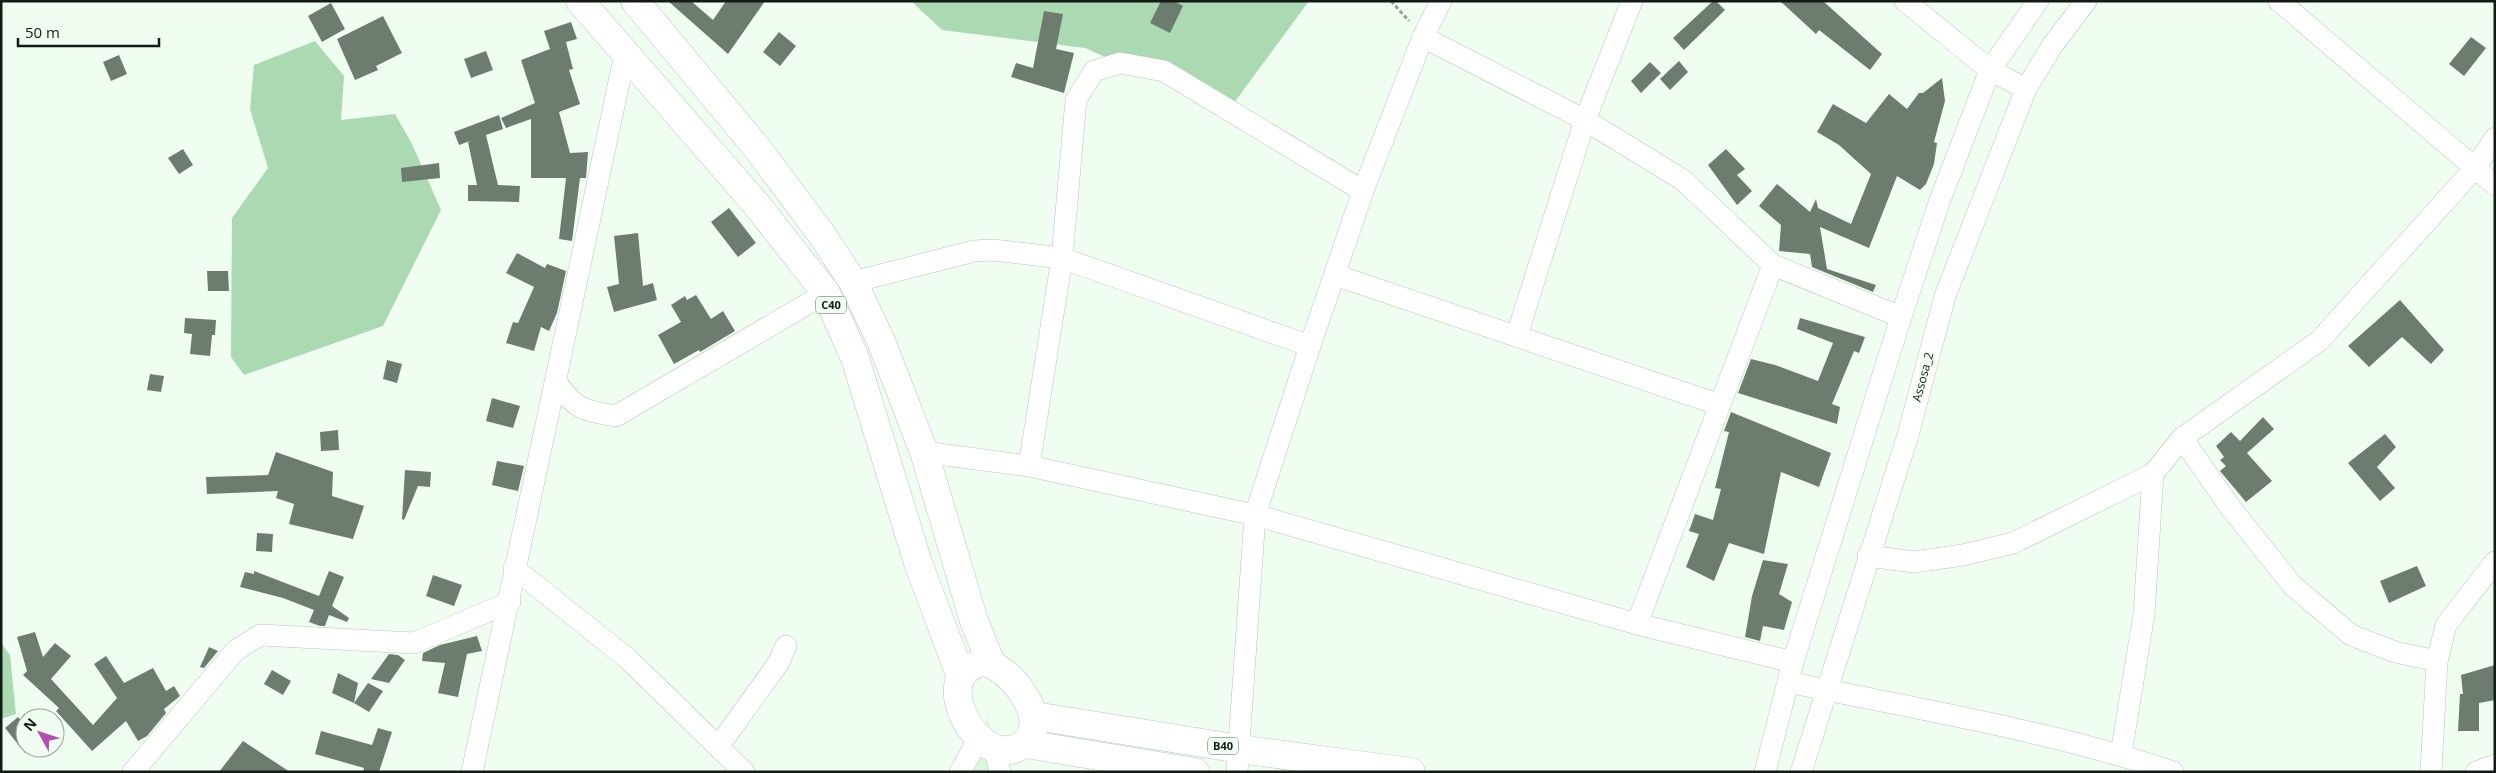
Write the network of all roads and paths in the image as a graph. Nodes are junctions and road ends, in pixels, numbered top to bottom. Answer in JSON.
{"nodes":[{"id":1,"x":580,"y":1,"type":"edge"},
{"id":2,"x":635,"y":1,"type":"edge"},
{"id":3,"x":1391,"y":1,"type":"edge"},
{"id":4,"x":1441,"y":1,"type":"edge"},
{"id":5,"x":1632,"y":1,"type":"edge"},
{"id":6,"x":1905,"y":1,"type":"edge"},
{"id":7,"x":2038,"y":1,"type":"edge"},
{"id":8,"x":2086,"y":1,"type":"edge"},
{"id":9,"x":2293,"y":5,"type":"edge"},
{"id":10,"x":1423,"y":37,"type":"junction"},
{"id":11,"x":625,"y":54,"type":"junction"},
{"id":12,"x":1990,"y":70,"type":"junction"},
{"id":13,"x":2026,"y":89,"type":"junction"},
{"id":14,"x":1585,"y":120,"type":"junction"},
{"id":15,"x":2495,"y":138,"type":"edge"},
{"id":16,"x":2475,"y":168,"type":"junction"},
{"id":17,"x":782,"y":181,"type":"junction"},
{"id":18,"x":2495,"y":185,"type":"edge"},
{"id":19,"x":1363,"y":191,"type":"junction"},
{"id":20,"x":756,"y":204,"type":"junction"},
{"id":21,"x":1062,"y":258,"type":"junction"},
{"id":22,"x":1773,"y":265,"type":"junction"},
{"id":23,"x":1335,"y":275,"type":"junction"},
{"id":24,"x":853,"y":282,"type":"junction"},
{"id":25,"x":826,"y":293,"type":"junction"},
{"id":26,"x":1901,"y":317,"type":"junction"},
{"id":27,"x":1517,"y":335,"type":"junction"},
{"id":28,"x":1310,"y":346,"type":"junction"},
{"id":29,"x":556,"y":382,"type":"junction"},
{"id":30,"x":1720,"y":405,"type":"junction"},
{"id":31,"x":2182,"y":438,"type":"junction"},
{"id":32,"x":924,"y":452,"type":"junction"},
{"id":33,"x":1029,"y":466,"type":"junction"},
{"id":34,"x":2153,"y":474,"type":"junction"},
{"id":35,"x":1255,"y":515,"type":"junction"},
{"id":36,"x":1868,"y":556,"type":"junction"},
{"id":37,"x":2495,"y":562,"type":"edge"},
{"id":38,"x":514,"y":568,"type":"junction"},
{"id":39,"x":510,"y":602,"type":"junction"},
{"id":40,"x":1637,"y":624,"type":"junction"},
{"id":41,"x":786,"y":646,"type":"dead end"},
{"id":42,"x":2437,"y":661,"type":"junction"},
{"id":43,"x":992,"y":663,"type":"junction"},
{"id":44,"x":1791,"y":672,"type":"junction"},
{"id":45,"x":961,"y":677,"type":"junction"},
{"id":46,"x":1827,"y":690,"type":"junction"},
{"id":47,"x":1035,"y":716,"type":"junction"},
{"id":48,"x":1026,"y":744,"type":"junction"},
{"id":49,"x":718,"y":747,"type":"junction"},
{"id":50,"x":2121,"y":754,"type":"junction"},
{"id":51,"x":991,"y":755,"type":"edge"},
{"id":52,"x":1239,"y":760,"type":"edge"},
{"id":53,"x":2495,"y":765,"type":"edge"},
{"id":54,"x":140,"y":769,"type":"edge"},
{"id":55,"x":472,"y":772,"type":"edge"},
{"id":56,"x":744,"y":772,"type":"edge"},
{"id":57,"x":960,"y":772,"type":"edge"},
{"id":58,"x":1195,"y":772,"type":"edge"},
{"id":59,"x":1412,"y":772,"type":"edge"},
{"id":60,"x":1765,"y":772,"type":"edge"},
{"id":61,"x":1801,"y":772,"type":"edge"},
{"id":62,"x":2173,"y":772,"type":"edge"},
{"id":63,"x":2431,"y":772,"type":"edge"},
{"id":64,"x":2476,"y":772,"type":"edge"}],
"edges":[{"from":1,"to":11,"type":"highway","number":"C40"},
{"from":2,"to":17,"type":"highway","number":"C40"},
{"from":3,"to":10,"type":"path"},
{"from":4,"to":10,"type":"street"},
{"from":5,"to":14,"type":"street"},
{"from":6,"to":12,"type":"street"},
{"from":7,"to":12,"type":"street"},
{"from":8,"to":13,"type":"street","name":"Assosa_2"},
{"from":9,"to":16,"type":"street"},
{"from":10,"to":14,"type":"street"},
{"from":10,"to":19,"type":"street"},
{"from":11,"to":20,"type":"highway","number":"C40"},
{"from":11,"to":29,"type":"street"},
{"from":12,"to":13,"type":"street"},
{"from":12,"to":26,"type":"street"},
{"from":13,"to":36,"type":"street","name":"Assosa_2"},
{"from":14,"to":22,"type":"street"},
{"from":14,"to":27,"type":"street"},
{"from":15,"to":16,"type":"street"},
{"from":16,"to":18,"type":"street"},
{"from":16,"to":31,"type":"street"},
{"from":17,"to":20,"type":"highway"},
{"from":17,"to":24,"type":"highway","number":"C40"},
{"from":19,"to":21,"type":"street"},
{"from":19,"to":23,"type":"street"},
{"from":20,"to":25,"type":"highway","number":"C40"},
{"from":21,"to":24,"type":"street"},
{"from":21,"to":28,"type":"street"},
{"from":21,"to":33,"type":"street"},
{"from":22,"to":26,"type":"street"},
{"from":22,"to":30,"type":"street"},
{"from":23,"to":27,"type":"street"},
{"from":23,"to":28,"type":"street"},
{"from":24,"to":32,"type":"highway","number":"C40"},
{"from":25,"to":29,"type":"street"},
{"from":25,"to":45,"type":"highway","number":"C40"},
{"from":26,"to":44,"type":"street"},
{"from":27,"to":30,"type":"street"},
{"from":28,"to":35,"type":"street"},
{"from":29,"to":38,"type":"street"},
{"from":30,"to":40,"type":"street"},
{"from":31,"to":34,"type":"street"},
{"from":31,"to":42,"type":"street"},
{"from":32,"to":33,"type":"street"},
{"from":32,"to":43,"type":"highway","number":"C40"},
{"from":33,"to":35,"type":"street"},
{"from":34,"to":36,"type":"street"},
{"from":34,"to":50,"type":"street"},
{"from":35,"to":40,"type":"street"},
{"from":35,"to":52,"type":"street"},
{"from":36,"to":46,"type":"street","name":"Assosa_2"},
{"from":37,"to":42,"type":"street"},
{"from":38,"to":39,"type":"street"},
{"from":38,"to":49,"type":"street"},
{"from":39,"to":54,"type":"street"},
{"from":39,"to":55,"type":"street"},
{"from":40,"to":44,"type":"street"},
{"from":41,"to":49,"type":"street"},
{"from":42,"to":63,"type":"street"},
{"from":43,"to":45,"type":"highway"},
{"from":43,"to":47,"type":"highway"},
{"from":44,"to":46,"type":"street"},
{"from":44,"to":60,"type":"street"},
{"from":45,"to":51,"type":"highway"},
{"from":46,"to":50,"type":"street"},
{"from":46,"to":61,"type":"street","name":"Assosa_2"},
{"from":47,"to":48,"type":"highway"},
{"from":47,"to":52,"type":"highway","number":"B40"},
{"from":48,"to":51,"type":"highway"},
{"from":48,"to":58,"type":"highway"},
{"from":49,"to":56,"type":"street"},
{"from":50,"to":62,"type":"street"},
{"from":51,"to":57,"type":"street"},
{"from":52,"to":59,"type":"highway","number":"B40"},
{"from":53,"to":64,"type":"street"}]}
